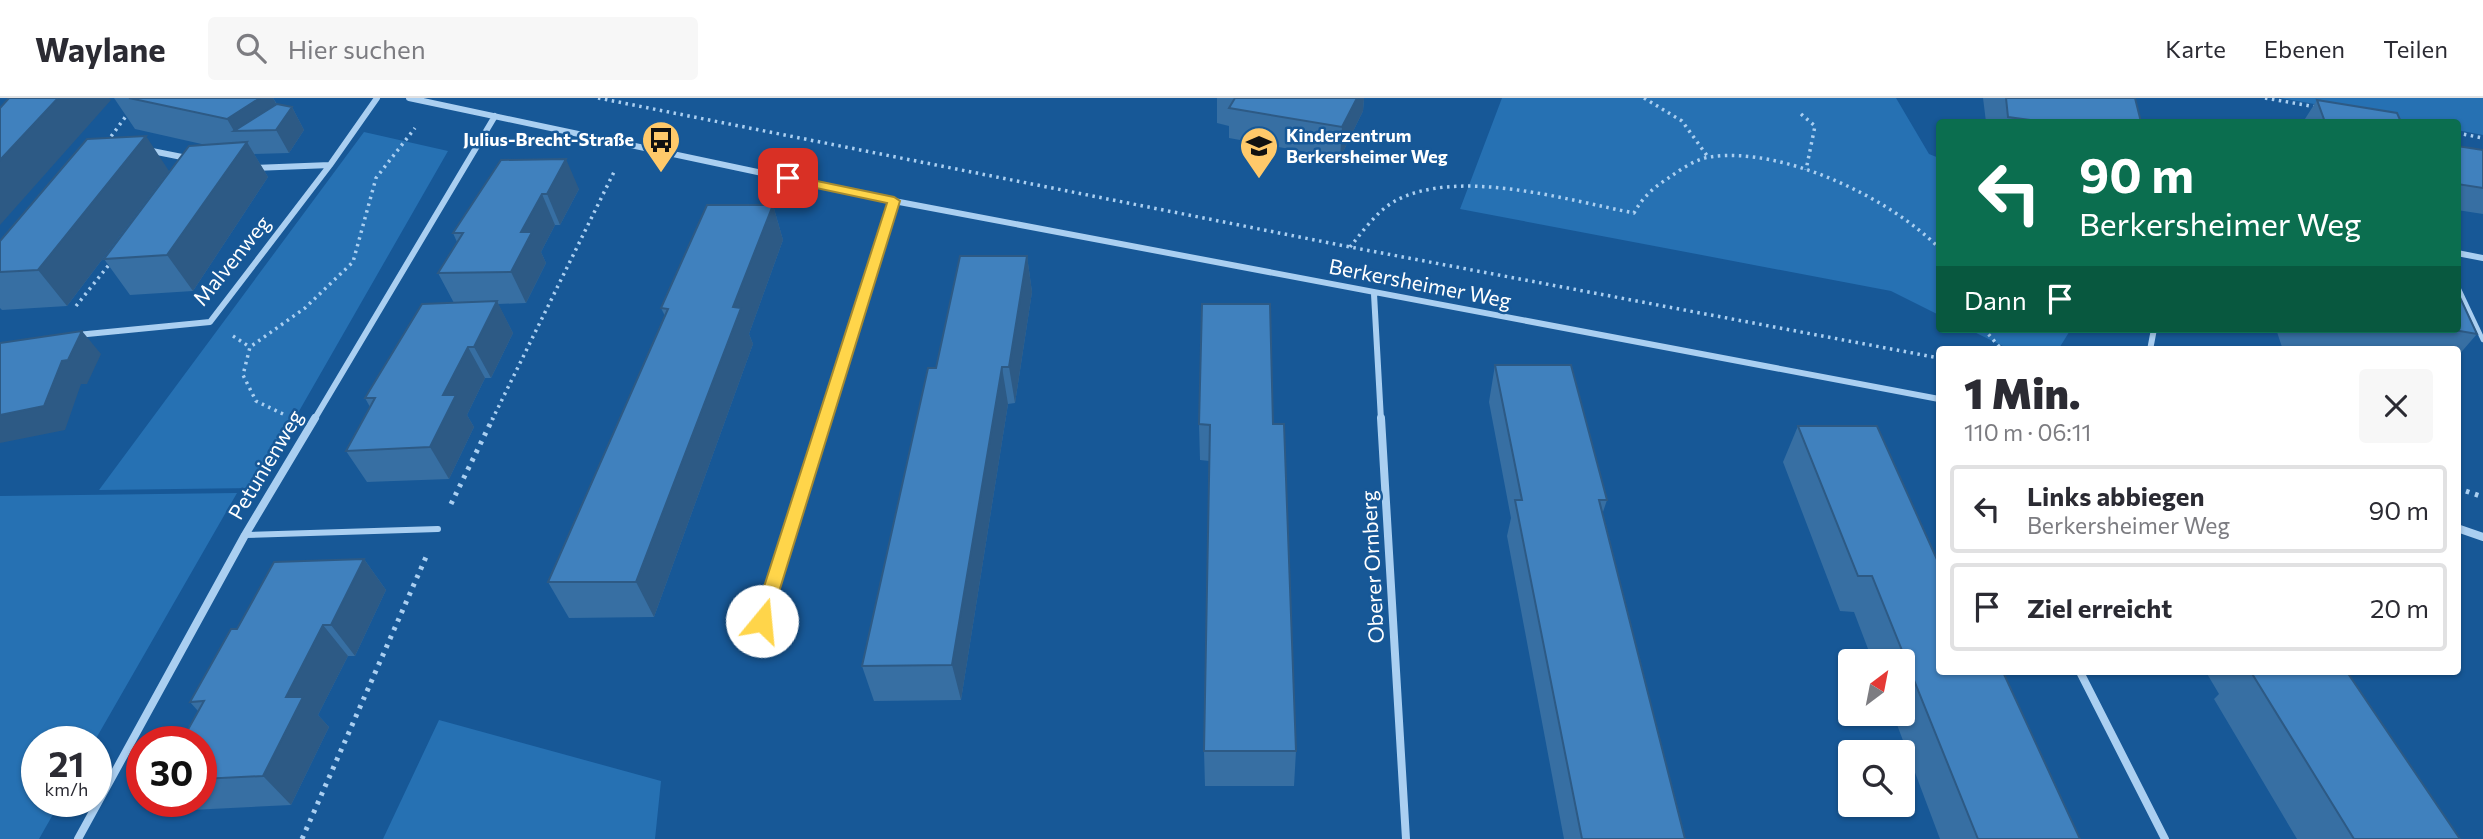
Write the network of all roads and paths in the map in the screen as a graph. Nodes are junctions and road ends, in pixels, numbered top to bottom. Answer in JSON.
{"nodes":[{"id":1,"x":377,"y":98,"type":"edge"},
{"id":2,"x":409,"y":98,"type":"edge"},
{"id":3,"x":598,"y":98,"type":"edge"},
{"id":4,"x":1644,"y":98,"type":"edge"},
{"id":5,"x":2265,"y":98,"type":"edge"},
{"id":6,"x":438,"y":100,"type":"edge"},
{"id":7,"x":131,"y":105,"type":"dead end"},
{"id":8,"x":2319,"y":108,"type":"edge"},
{"id":9,"x":1801,"y":114,"type":"dead end"},
{"id":10,"x":495,"y":116,"type":"junction"},
{"id":11,"x":2461,"y":134,"type":"edge"},
{"id":12,"x":2483,"y":138,"type":"edge"},
{"id":13,"x":107,"y":142,"type":"joint"},
{"id":14,"x":628,"y":144,"type":"junction"},
{"id":15,"x":1708,"y":157,"type":"junction"},
{"id":16,"x":200,"y":160,"type":"edge"},
{"id":17,"x":330,"y":165,"type":"junction"},
{"id":18,"x":250,"y":168,"type":"dead end"},
{"id":19,"x":1806,"y":170,"type":"junction"},
{"id":20,"x":894,"y":201,"type":"junction"},
{"id":21,"x":1936,"y":244,"type":"edge"},
{"id":22,"x":1350,"y":247,"type":"junction"},
{"id":23,"x":120,"y":252,"type":"edge"},
{"id":24,"x":2461,"y":254,"type":"edge"},
{"id":25,"x":2483,"y":258,"type":"edge"},
{"id":26,"x":2461,"y":293,"type":"edge"},
{"id":27,"x":1374,"y":294,"type":"junction"},
{"id":28,"x":50,"y":337,"type":"joint"},
{"id":29,"x":2483,"y":340,"type":"edge"},
{"id":30,"x":1936,"y":357,"type":"edge"},
{"id":31,"x":1936,"y":398,"type":"edge"},
{"id":32,"x":310,"y":425,"type":"junction"},
{"id":33,"x":2461,"y":489,"type":"edge"},
{"id":34,"x":2483,"y":497,"type":"edge"},
{"id":35,"x":438,"y":529,"type":"junction"},
{"id":36,"x":2461,"y":529,"type":"edge"},
{"id":37,"x":245,"y":535,"type":"junction"},
{"id":38,"x":2483,"y":537,"type":"edge"},
{"id":39,"x":753,"y":647,"type":"dead end"},
{"id":40,"x":2082,"y":675,"type":"edge"},
{"id":41,"x":78,"y":839,"type":"edge"},
{"id":42,"x":302,"y":839,"type":"edge"},
{"id":43,"x":1406,"y":839,"type":"edge"},
{"id":44,"x":2165,"y":839,"type":"edge"}],
"edges":[{"from":1,"to":17,"type":"street","name":"Malvenweg"},
{"from":2,"to":6,"type":"street","name":"Berkersheimer Weg"},
{"from":3,"to":22,"type":"path"},
{"from":4,"to":15,"type":"path"},
{"from":5,"to":8,"type":"path"},
{"from":6,"to":10,"type":"street","name":"Berkersheimer Weg"},
{"from":6,"to":32,"type":"path"},
{"from":7,"to":13,"type":"path"},
{"from":9,"to":19,"type":"path"},
{"from":10,"to":14,"type":"street","name":"Berkersheimer Weg"},
{"from":10,"to":32,"type":"street","name":"Petunienweg"},
{"from":11,"to":12,"type":"path"},
{"from":13,"to":16,"type":"street"},
{"from":14,"to":20,"type":"street","name":"Berkersheimer Weg"},
{"from":14,"to":35,"type":"path"},
{"from":15,"to":19,"type":"path"},
{"from":15,"to":22,"type":"path"},
{"from":17,"to":18,"type":"street"},
{"from":17,"to":28,"type":"street","name":"Malvenweg"},
{"from":19,"to":21,"type":"path"},
{"from":20,"to":27,"type":"street","name":"Berkersheimer Weg"},
{"from":20,"to":39,"type":"street"},
{"from":22,"to":30,"type":"path"},
{"from":23,"to":28,"type":"path"},
{"from":24,"to":25,"type":"street"},
{"from":26,"to":29,"type":"lane"},
{"from":27,"to":31,"type":"street","name":"Berkersheimer Weg"},
{"from":27,"to":43,"type":"street","name":"Oberer Ornberg"},
{"from":32,"to":37,"type":"street","name":"Petunienweg"},
{"from":33,"to":34,"type":"path"},
{"from":35,"to":37,"type":"lane"},
{"from":35,"to":42,"type":"path"},
{"from":36,"to":38,"type":"street"},
{"from":37,"to":41,"type":"street","name":"Petunienweg"},
{"from":40,"to":44,"type":"street"}]}
